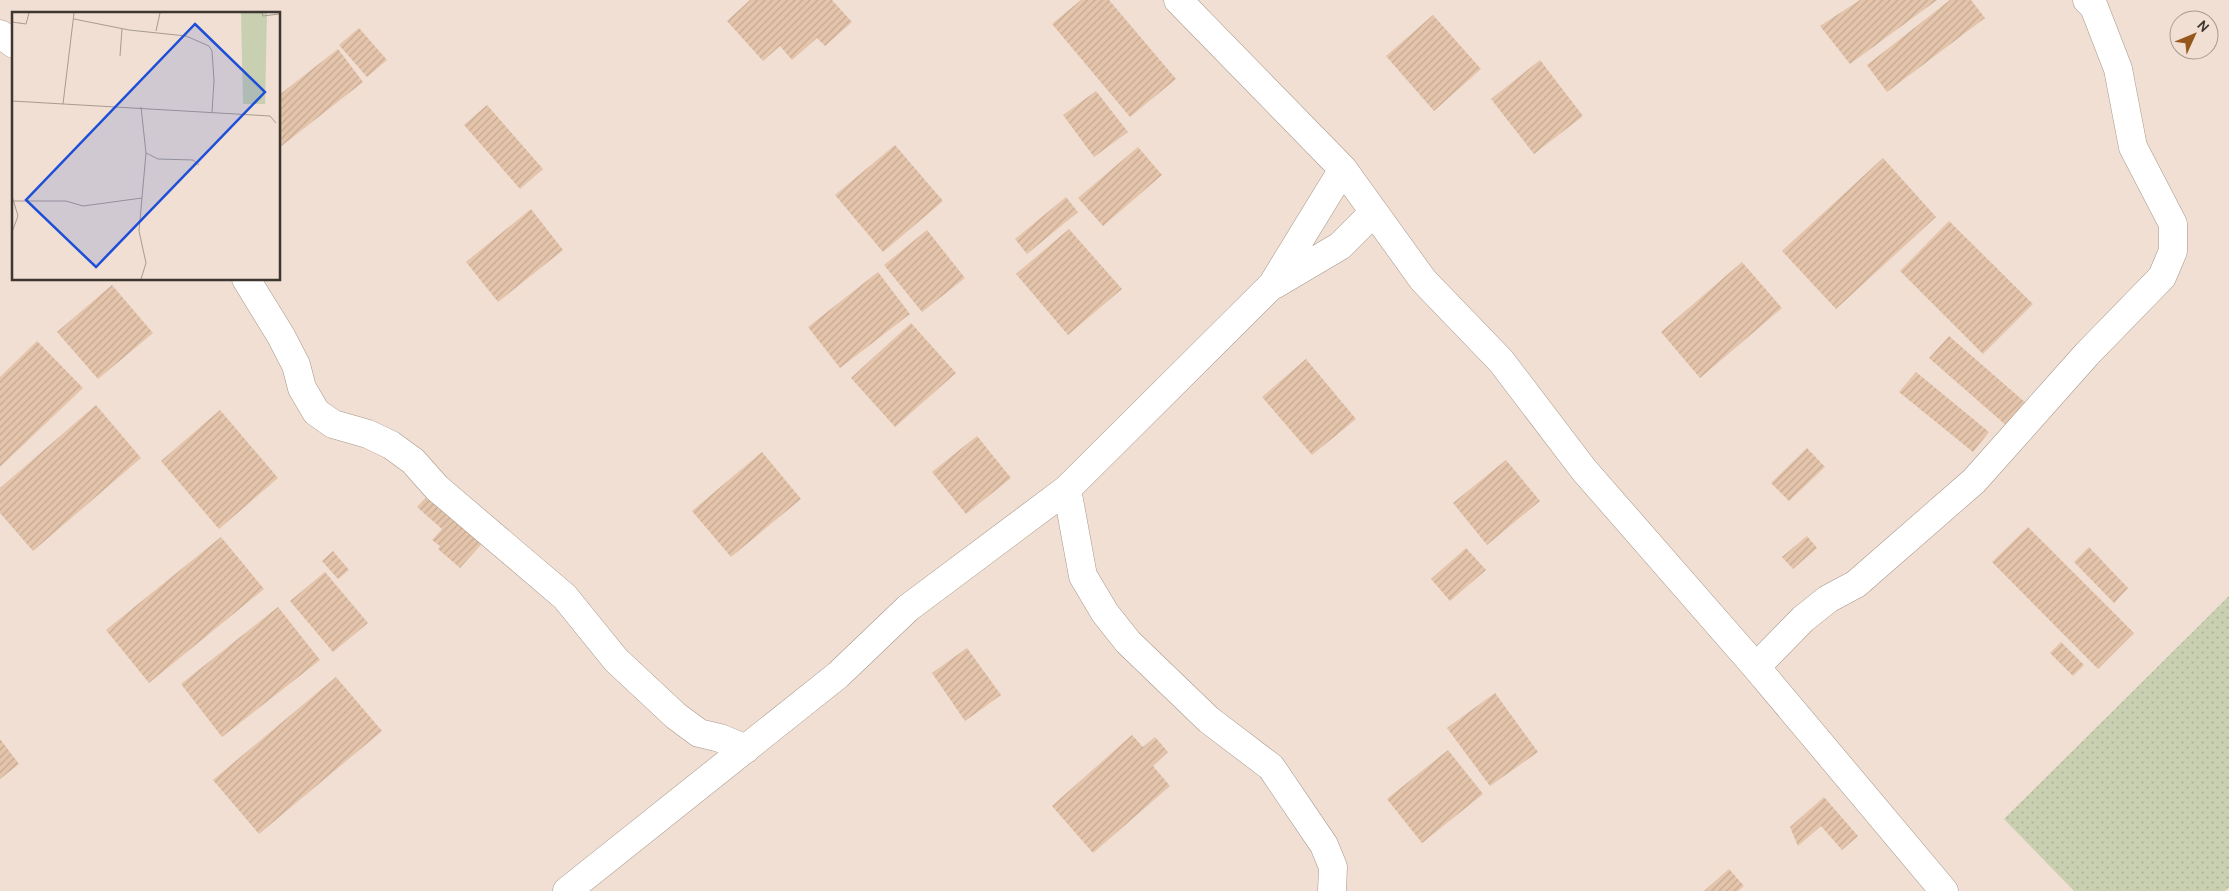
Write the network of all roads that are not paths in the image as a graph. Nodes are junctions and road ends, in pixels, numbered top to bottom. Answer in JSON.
{"nodes":[{"id":1,"x":1178,"y":0,"type":"edge"},
{"id":2,"x":2088,"y":0,"type":"edge"},
{"id":3,"x":0,"y":34,"type":"edge"},
{"id":4,"x":12,"y":43,"type":"edge"},
{"id":5,"x":1343,"y":169,"type":"junction"},
{"id":6,"x":1374,"y":212,"type":"junction"},
{"id":7,"x":247,"y":280,"type":"edge"},
{"id":8,"x":1272,"y":285,"type":"junction"},
{"id":9,"x":1067,"y":489,"type":"junction"},
{"id":10,"x":1756,"y":666,"type":"junction"},
{"id":11,"x":746,"y":749,"type":"junction"},
{"id":12,"x":568,"y":891,"type":"edge"},
{"id":13,"x":1332,"y":891,"type":"edge"},
{"id":14,"x":1944,"y":891,"type":"edge"}],
"edges":[{"from":1,"to":5,"type":"street"},
{"from":2,"to":10,"type":"street"},
{"from":3,"to":4,"type":"street"},
{"from":5,"to":6,"type":"street"},
{"from":5,"to":8,"type":"street"},
{"from":6,"to":8,"type":"street"},
{"from":6,"to":10,"type":"street"},
{"from":7,"to":11,"type":"street"},
{"from":8,"to":9,"type":"street"},
{"from":9,"to":11,"type":"street"},
{"from":9,"to":13,"type":"street"},
{"from":10,"to":14,"type":"street"},
{"from":11,"to":12,"type":"street"}]}
